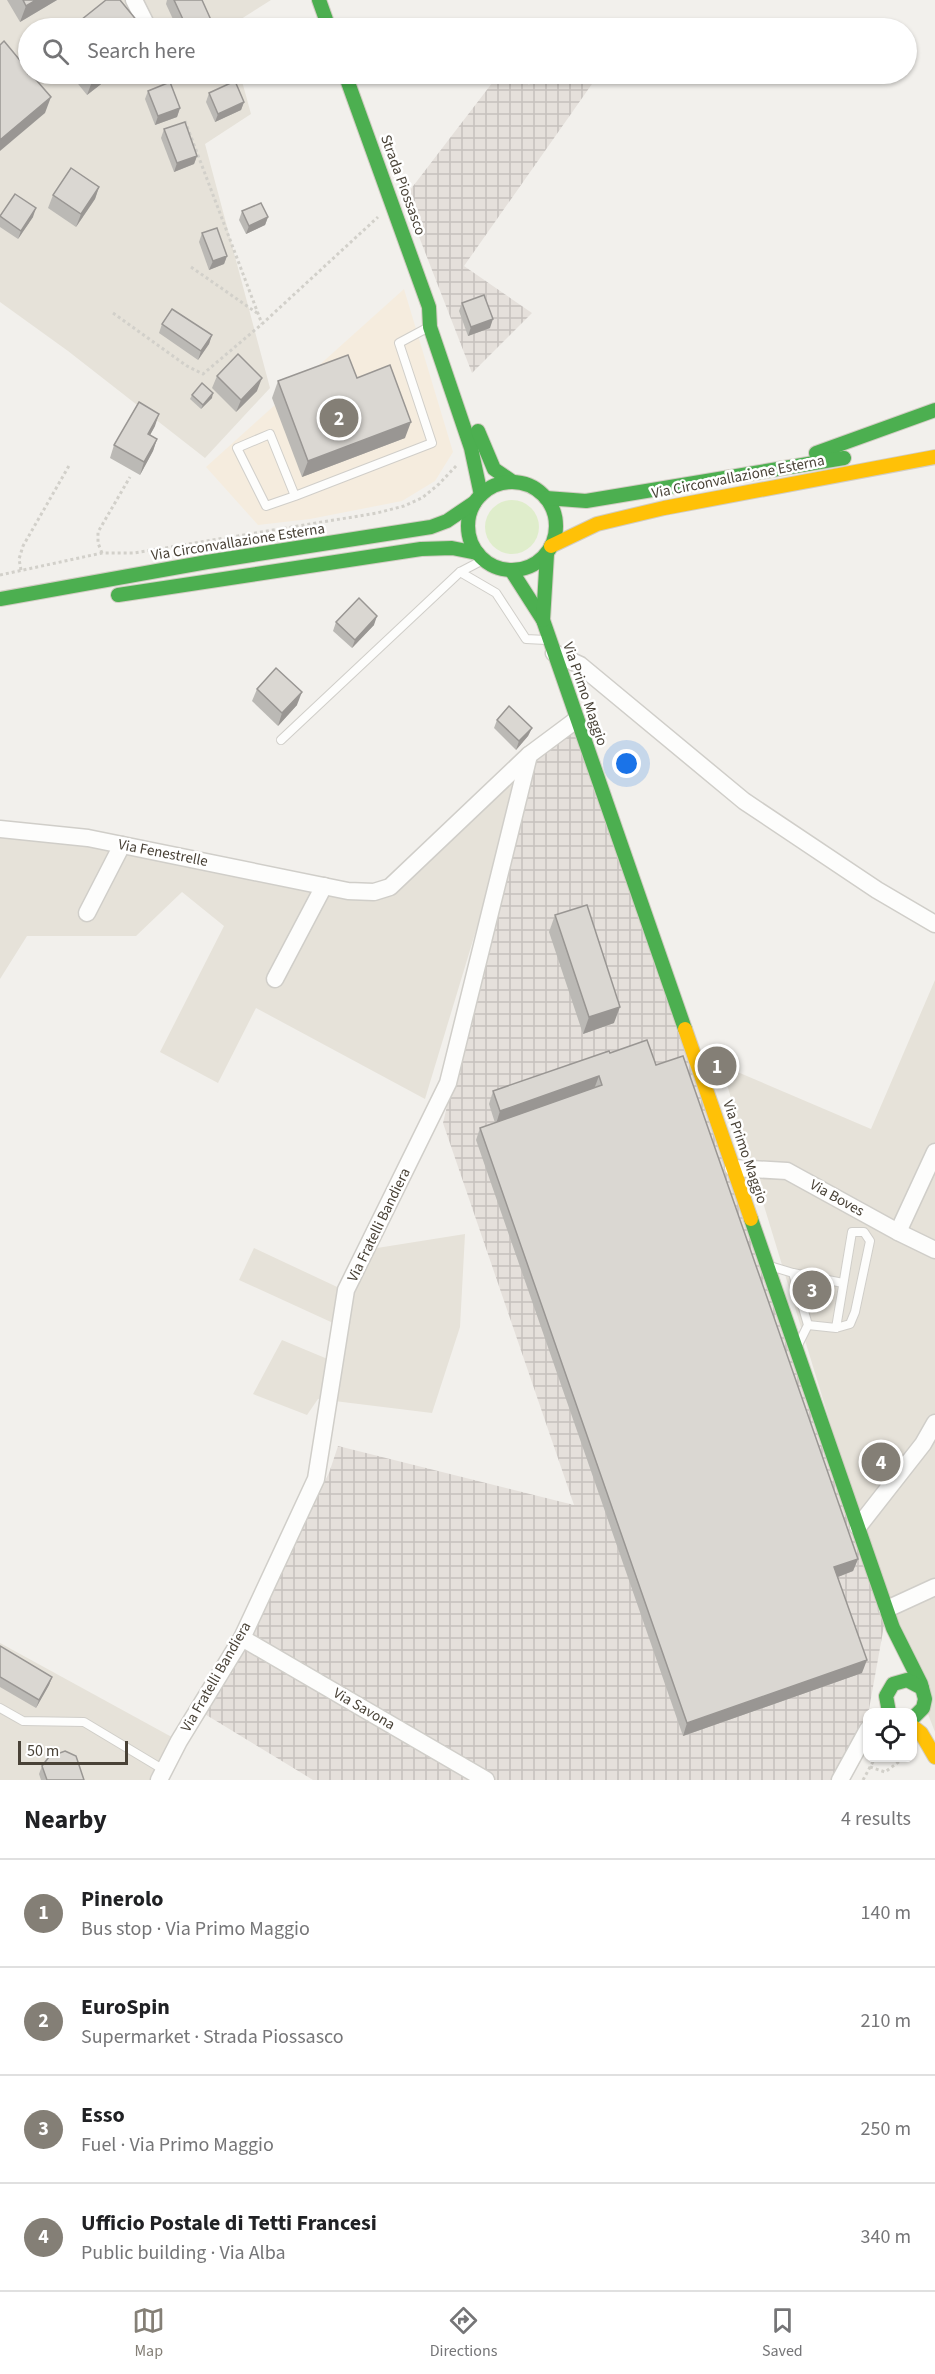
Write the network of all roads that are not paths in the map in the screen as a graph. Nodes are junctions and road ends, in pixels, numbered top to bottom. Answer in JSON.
{"nodes":[{"id":1,"x":134,"y":0,"type":"edge"},
{"id":2,"x":319,"y":0,"type":"edge"},
{"id":3,"x":143,"y":18,"type":"edge"},
{"id":4,"x":325,"y":18,"type":"edge"},
{"id":5,"x":349,"y":84,"type":"edge"},
{"id":6,"x":429,"y":308,"type":"junction"},
{"id":7,"x":430,"y":327,"type":"junction"},
{"id":8,"x":935,"y":410,"type":"edge"},
{"id":9,"x":852,"y":456,"type":"dead end"},
{"id":10,"x":935,"y":458,"type":"edge"},
{"id":11,"x":780,"y":468,"type":"junction"},
{"id":12,"x":513,"y":482,"type":"junction"},
{"id":13,"x":295,"y":496,"type":"junction"},
{"id":14,"x":478,"y":498,"type":"junction"},
{"id":15,"x":546,"y":498,"type":"junction"},
{"id":16,"x":549,"y":550,"type":"junction"},
{"id":17,"x":480,"y":556,"type":"junction"},
{"id":18,"x":511,"y":570,"type":"junction"},
{"id":19,"x":460,"y":572,"type":"junction"},
{"id":20,"x":100,"y":598,"type":"dead end"},
{"id":21,"x":0,"y":599,"type":"edge"},
{"id":22,"x":543,"y":620,"type":"junction"},
{"id":23,"x":552,"y":647,"type":"junction"},
{"id":24,"x":576,"y":720,"type":"junction"},
{"id":25,"x":281,"y":740,"type":"dead end"},
{"id":26,"x":530,"y":755,"type":"junction"},
{"id":27,"x":0,"y":830,"type":"edge"},
{"id":28,"x":122,"y":845,"type":"junction"},
{"id":29,"x":324,"y":886,"type":"junction"},
{"id":30,"x":87,"y":913,"type":"dead end"},
{"id":31,"x":935,"y":924,"type":"edge"},
{"id":32,"x":274,"y":979,"type":"dead end"},
{"id":33,"x":935,"y":1152,"type":"edge"},
{"id":34,"x":733,"y":1168,"type":"junction"},
{"id":35,"x":898,"y":1232,"type":"junction"},
{"id":36,"x":935,"y":1250,"type":"edge"},
{"id":37,"x":767,"y":1265,"type":"junction"},
{"id":38,"x":793,"y":1274,"type":"junction"},
{"id":39,"x":843,"y":1283,"type":"junction"},
{"id":40,"x":808,"y":1325,"type":"junction"},
{"id":41,"x":836,"y":1328,"type":"junction"},
{"id":42,"x":796,"y":1349,"type":"junction"},
{"id":43,"x":935,"y":1423,"type":"edge"},
{"id":44,"x":858,"y":1527,"type":"junction"},
{"id":45,"x":935,"y":1587,"type":"edge"},
{"id":46,"x":887,"y":1609,"type":"junction"},
{"id":47,"x":893,"y":1628,"type":"junction"},
{"id":48,"x":242,"y":1638,"type":"junction"},
{"id":49,"x":888,"y":1689,"type":"junction"},
{"id":50,"x":923,"y":1694,"type":"junction"},
{"id":51,"x":0,"y":1708,"type":"edge"},
{"id":52,"x":878,"y":1708,"type":"edge"},
{"id":53,"x":886,"y":1708,"type":"edge"},
{"id":54,"x":917,"y":1715,"type":"edge"},
{"id":55,"x":932,"y":1720,"type":"dead end"},
{"id":56,"x":917,"y":1730,"type":"edge"},
{"id":57,"x":863,"y":1739,"type":"edge"},
{"id":58,"x":935,"y":1757,"type":"edge"},
{"id":59,"x":161,"y":1775,"type":"edge"},
{"id":60,"x":486,"y":1780,"type":"edge"},
{"id":61,"x":840,"y":1780,"type":"edge"}],
"edges":[{"from":1,"to":3,"type":"street"},
{"from":2,"to":4,"type":"main road"},
{"from":5,"to":6,"type":"main road","name":"Strada Piossasco"},
{"from":6,"to":7,"type":"main road","name":"Strada Piossasco"},
{"from":6,"to":12,"type":"main road","name":"Strada Piossasco"},
{"from":7,"to":13,"type":"lane"},
{"from":7,"to":14,"type":"main road","name":"Strada Piossasco"},
{"from":8,"to":11,"type":"main road"},
{"from":9,"to":11,"type":"main road","name":"Via Circonvallazione Esterna"},
{"from":10,"to":16,"type":"main road","name":"Via Circonvallazione Esterna"},
{"from":11,"to":15,"type":"main road","name":"Via Circonvallazione Esterna"},
{"from":12,"to":14,"type":"main road"},
{"from":12,"to":15,"type":"main road"},
{"from":13,"to":13,"type":"lane"},
{"from":14,"to":17,"type":"main road"},
{"from":14,"to":21,"type":"main road","name":"Via Circonvallazione Esterna"},
{"from":15,"to":16,"type":"main road"},
{"from":16,"to":18,"type":"main road"},
{"from":16,"to":22,"type":"main road","name":"Via Primo Maggio"},
{"from":17,"to":18,"type":"main road"},
{"from":17,"to":19,"type":"lane"},
{"from":17,"to":20,"type":"main road"},
{"from":18,"to":22,"type":"main road","name":"Via Primo Maggio"},
{"from":19,"to":23,"type":"lane"},
{"from":19,"to":25,"type":"lane"},
{"from":22,"to":23,"type":"main road","name":"Via Primo Maggio"},
{"from":23,"to":24,"type":"main road","name":"Via Primo Maggio"},
{"from":23,"to":31,"type":"street"},
{"from":24,"to":26,"type":"street","name":"Via Fenestrelle"},
{"from":24,"to":34,"type":"main road","name":"Via Primo Maggio"},
{"from":26,"to":29,"type":"street","name":"Via Fenestrelle"},
{"from":26,"to":48,"type":"street","name":"Via Fratelli Bandiera"},
{"from":27,"to":28,"type":"street","name":"Via Fenestrelle"},
{"from":28,"to":29,"type":"street","name":"Via Fenestrelle"},
{"from":28,"to":30,"type":"street"},
{"from":29,"to":32,"type":"street"},
{"from":33,"to":35,"type":"street"},
{"from":34,"to":35,"type":"street","name":"Via Boves"},
{"from":34,"to":37,"type":"main road","name":"Via Primo Maggio"},
{"from":35,"to":36,"type":"street","name":"Via Boves"},
{"from":37,"to":38,"type":"lane"},
{"from":37,"to":42,"type":"main road","name":"Via Primo Maggio"},
{"from":38,"to":39,"type":"lane"},
{"from":38,"to":40,"type":"lane"},
{"from":39,"to":41,"type":"lane"},
{"from":39,"to":41,"type":"lane"},
{"from":40,"to":41,"type":"lane"},
{"from":40,"to":42,"type":"lane"},
{"from":42,"to":44,"type":"main road","name":"Via Primo Maggio"},
{"from":43,"to":44,"type":"street"},
{"from":44,"to":46,"type":"main road","name":"Via Primo Maggio"},
{"from":45,"to":46,"type":"street"},
{"from":46,"to":47,"type":"main road","name":"Via Primo Maggio"},
{"from":47,"to":49,"type":"main road","name":"Via Primo Maggio"},
{"from":47,"to":50,"type":"main road","name":"Via Primo Maggio"},
{"from":48,"to":59,"type":"street","name":"Via Fratelli Bandiera"},
{"from":48,"to":60,"type":"street","name":"Via Savona"},
{"from":49,"to":50,"type":"main road"},
{"from":49,"to":52,"type":"street"},
{"from":49,"to":53,"type":"main road","name":"Via Primo Maggio"},
{"from":50,"to":54,"type":"main road"},
{"from":50,"to":55,"type":"main road","name":"Via Primo Maggio"},
{"from":51,"to":59,"type":"lane"},
{"from":56,"to":58,"type":"main road"},
{"from":57,"to":61,"type":"street"}]}
